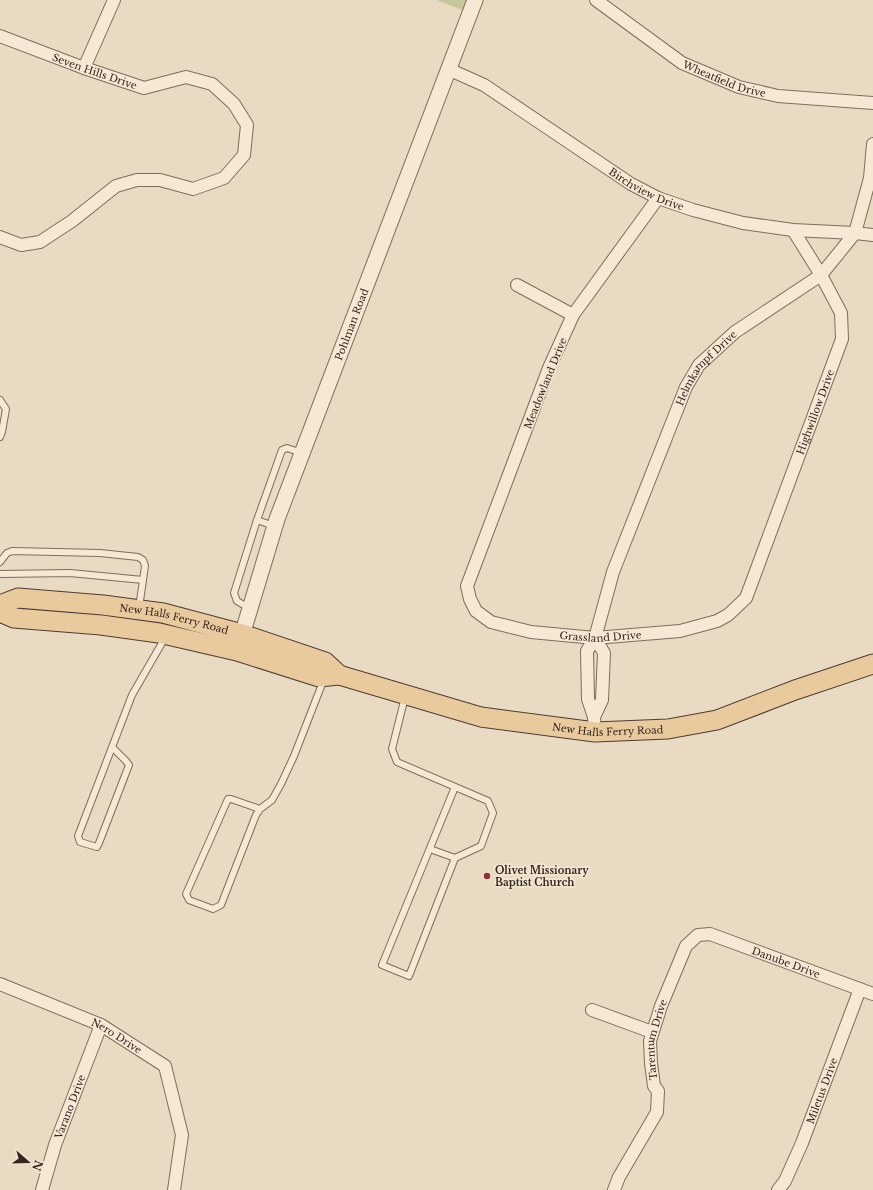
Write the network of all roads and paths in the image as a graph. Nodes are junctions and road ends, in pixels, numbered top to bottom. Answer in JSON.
{"nodes":[{"id":1,"x":114,"y":0,"type":"edge"},
{"id":2,"x":475,"y":0,"type":"edge"},
{"id":3,"x":596,"y":0,"type":"edge"},
{"id":4,"x":0,"y":36,"type":"edge"},
{"id":5,"x":84,"y":68,"type":"junction"},
{"id":6,"x":448,"y":69,"type":"junction"},
{"id":7,"x":873,"y":103,"type":"edge"},
{"id":8,"x":873,"y":144,"type":"edge"},
{"id":9,"x":658,"y":198,"type":"junction"},
{"id":10,"x":793,"y":230,"type":"junction"},
{"id":11,"x":855,"y":233,"type":"junction"},
{"id":12,"x":873,"y":236,"type":"edge"},
{"id":13,"x":0,"y":237,"type":"edge"},
{"id":14,"x":821,"y":275,"type":"junction"},
{"id":15,"x":517,"y":285,"type":"dead end"},
{"id":16,"x":573,"y":315,"type":"junction"},
{"id":17,"x":0,"y":400,"type":"edge"},
{"id":18,"x":1,"y":434,"type":"edge"},
{"id":19,"x":302,"y":453,"type":"junction"},
{"id":20,"x":257,"y":520,"type":"junction"},
{"id":21,"x":274,"y":526,"type":"junction"},
{"id":22,"x":0,"y":562,"type":"edge"},
{"id":23,"x":0,"y":574,"type":"edge"},
{"id":24,"x":143,"y":580,"type":"junction"},
{"id":25,"x":467,"y":586,"type":"joint"},
{"id":26,"x":746,"y":598,"type":"joint"},
{"id":27,"x":0,"y":604,"type":"edge"},
{"id":28,"x":250,"y":608,"type":"junction"},
{"id":29,"x":138,"y":610,"type":"junction"},
{"id":30,"x":0,"y":612,"type":"edge"},
{"id":31,"x":167,"y":635,"type":"junction"},
{"id":32,"x":595,"y":638,"type":"junction"},
{"id":33,"x":239,"y":643,"type":"junction"},
{"id":34,"x":873,"y":664,"type":"edge"},
{"id":35,"x":332,"y":675,"type":"junction"},
{"id":36,"x":406,"y":694,"type":"junction"},
{"id":37,"x":594,"y":724,"type":"junction"},
{"id":38,"x":112,"y":747,"type":"junction"},
{"id":39,"x":455,"y":787,"type":"junction"},
{"id":40,"x":260,"y":809,"type":"junction"},
{"id":41,"x":430,"y":848,"type":"junction"},
{"id":42,"x":455,"y":858,"type":"junction"},
{"id":43,"x":698,"y":935,"type":"joint"},
{"id":44,"x":0,"y":984,"type":"edge"},
{"id":45,"x":860,"y":989,"type":"junction"},
{"id":46,"x":873,"y":994,"type":"edge"},
{"id":47,"x":592,"y":1010,"type":"dead end"},
{"id":48,"x":101,"y":1025,"type":"junction"},
{"id":49,"x":652,"y":1032,"type":"junction"},
{"id":50,"x":42,"y":1190,"type":"edge"},
{"id":51,"x":174,"y":1190,"type":"edge"},
{"id":52,"x":614,"y":1190,"type":"edge"},
{"id":53,"x":778,"y":1190,"type":"edge"}],
"edges":[{"from":1,"to":5,"type":"street"},
{"from":2,"to":6,"type":"street","name":"Pohlman Road"},
{"from":3,"to":7,"type":"street","name":"Wheatfield Drive"},
{"from":4,"to":5,"type":"street","name":"Seven Hills Drive"},
{"from":5,"to":13,"type":"street","name":"Seven Hills Drive"},
{"from":6,"to":9,"type":"street","name":"Birchview Drive"},
{"from":6,"to":19,"type":"street","name":"Pohlman Road"},
{"from":8,"to":11,"type":"street","name":"Helmkampf Drive"},
{"from":9,"to":10,"type":"street","name":"Birchview Drive"},
{"from":9,"to":16,"type":"street","name":"Meadowland Drive"},
{"from":10,"to":11,"type":"street","name":"Birchview Drive"},
{"from":10,"to":14,"type":"street","name":"Highwillow Drive"},
{"from":11,"to":12,"type":"street","name":"Birchview Drive"},
{"from":11,"to":14,"type":"street","name":"Helmkampf Drive"},
{"from":14,"to":26,"type":"street","name":"Highwillow Drive"},
{"from":14,"to":32,"type":"street","name":"Helmkampf Drive"},
{"from":15,"to":16,"type":"street"},
{"from":16,"to":25,"type":"street","name":"Meadowland Drive"},
{"from":17,"to":18,"type":"lane"},
{"from":19,"to":20,"type":"lane"},
{"from":19,"to":21,"type":"street","name":"Pohlman Road"},
{"from":20,"to":21,"type":"lane"},
{"from":20,"to":28,"type":"lane"},
{"from":21,"to":28,"type":"street","name":"Pohlman Road"},
{"from":22,"to":24,"type":"lane"},
{"from":23,"to":24,"type":"lane"},
{"from":24,"to":29,"type":"lane"},
{"from":25,"to":32,"type":"street","name":"Grassland Drive"},
{"from":26,"to":32,"type":"street","name":"Grassland Drive"},
{"from":27,"to":29,"type":"main road","name":"New Halls Ferry Road"},
{"from":28,"to":33,"type":"street","name":"Pohlman Road"},
{"from":29,"to":33,"type":"main road","name":"New Halls Ferry Road"},
{"from":30,"to":31,"type":"main road","name":"New Halls Ferry Road"},
{"from":31,"to":33,"type":"main road","name":"New Halls Ferry Road"},
{"from":31,"to":38,"type":"lane"},
{"from":32,"to":37,"type":"street","name":"Helmkampf Drive"},
{"from":32,"to":37,"type":"street"},
{"from":33,"to":35,"type":"main road","name":"New Halls Ferry Road"},
{"from":34,"to":37,"type":"main road","name":"New Halls Ferry Road"},
{"from":35,"to":36,"type":"main road","name":"New Halls Ferry Road"},
{"from":35,"to":40,"type":"lane"},
{"from":36,"to":37,"type":"main road","name":"New Halls Ferry Road"},
{"from":36,"to":39,"type":"lane"},
{"from":38,"to":38,"type":"lane"},
{"from":39,"to":41,"type":"lane"},
{"from":39,"to":42,"type":"lane"},
{"from":40,"to":40,"type":"lane"},
{"from":41,"to":42,"type":"lane"},
{"from":41,"to":42,"type":"lane"},
{"from":43,"to":45,"type":"street","name":"Danube Drive"},
{"from":43,"to":49,"type":"street","name":"Tarentum Drive"},
{"from":44,"to":48,"type":"street","name":"Nero Drive"},
{"from":45,"to":46,"type":"street","name":"Danube Drive"},
{"from":45,"to":53,"type":"street","name":"Miletus Drive"},
{"from":47,"to":49,"type":"street"},
{"from":48,"to":50,"type":"street","name":"Varano Drive"},
{"from":48,"to":51,"type":"street","name":"Nero Drive"},
{"from":49,"to":52,"type":"street","name":"Tarentum Drive"}]}
